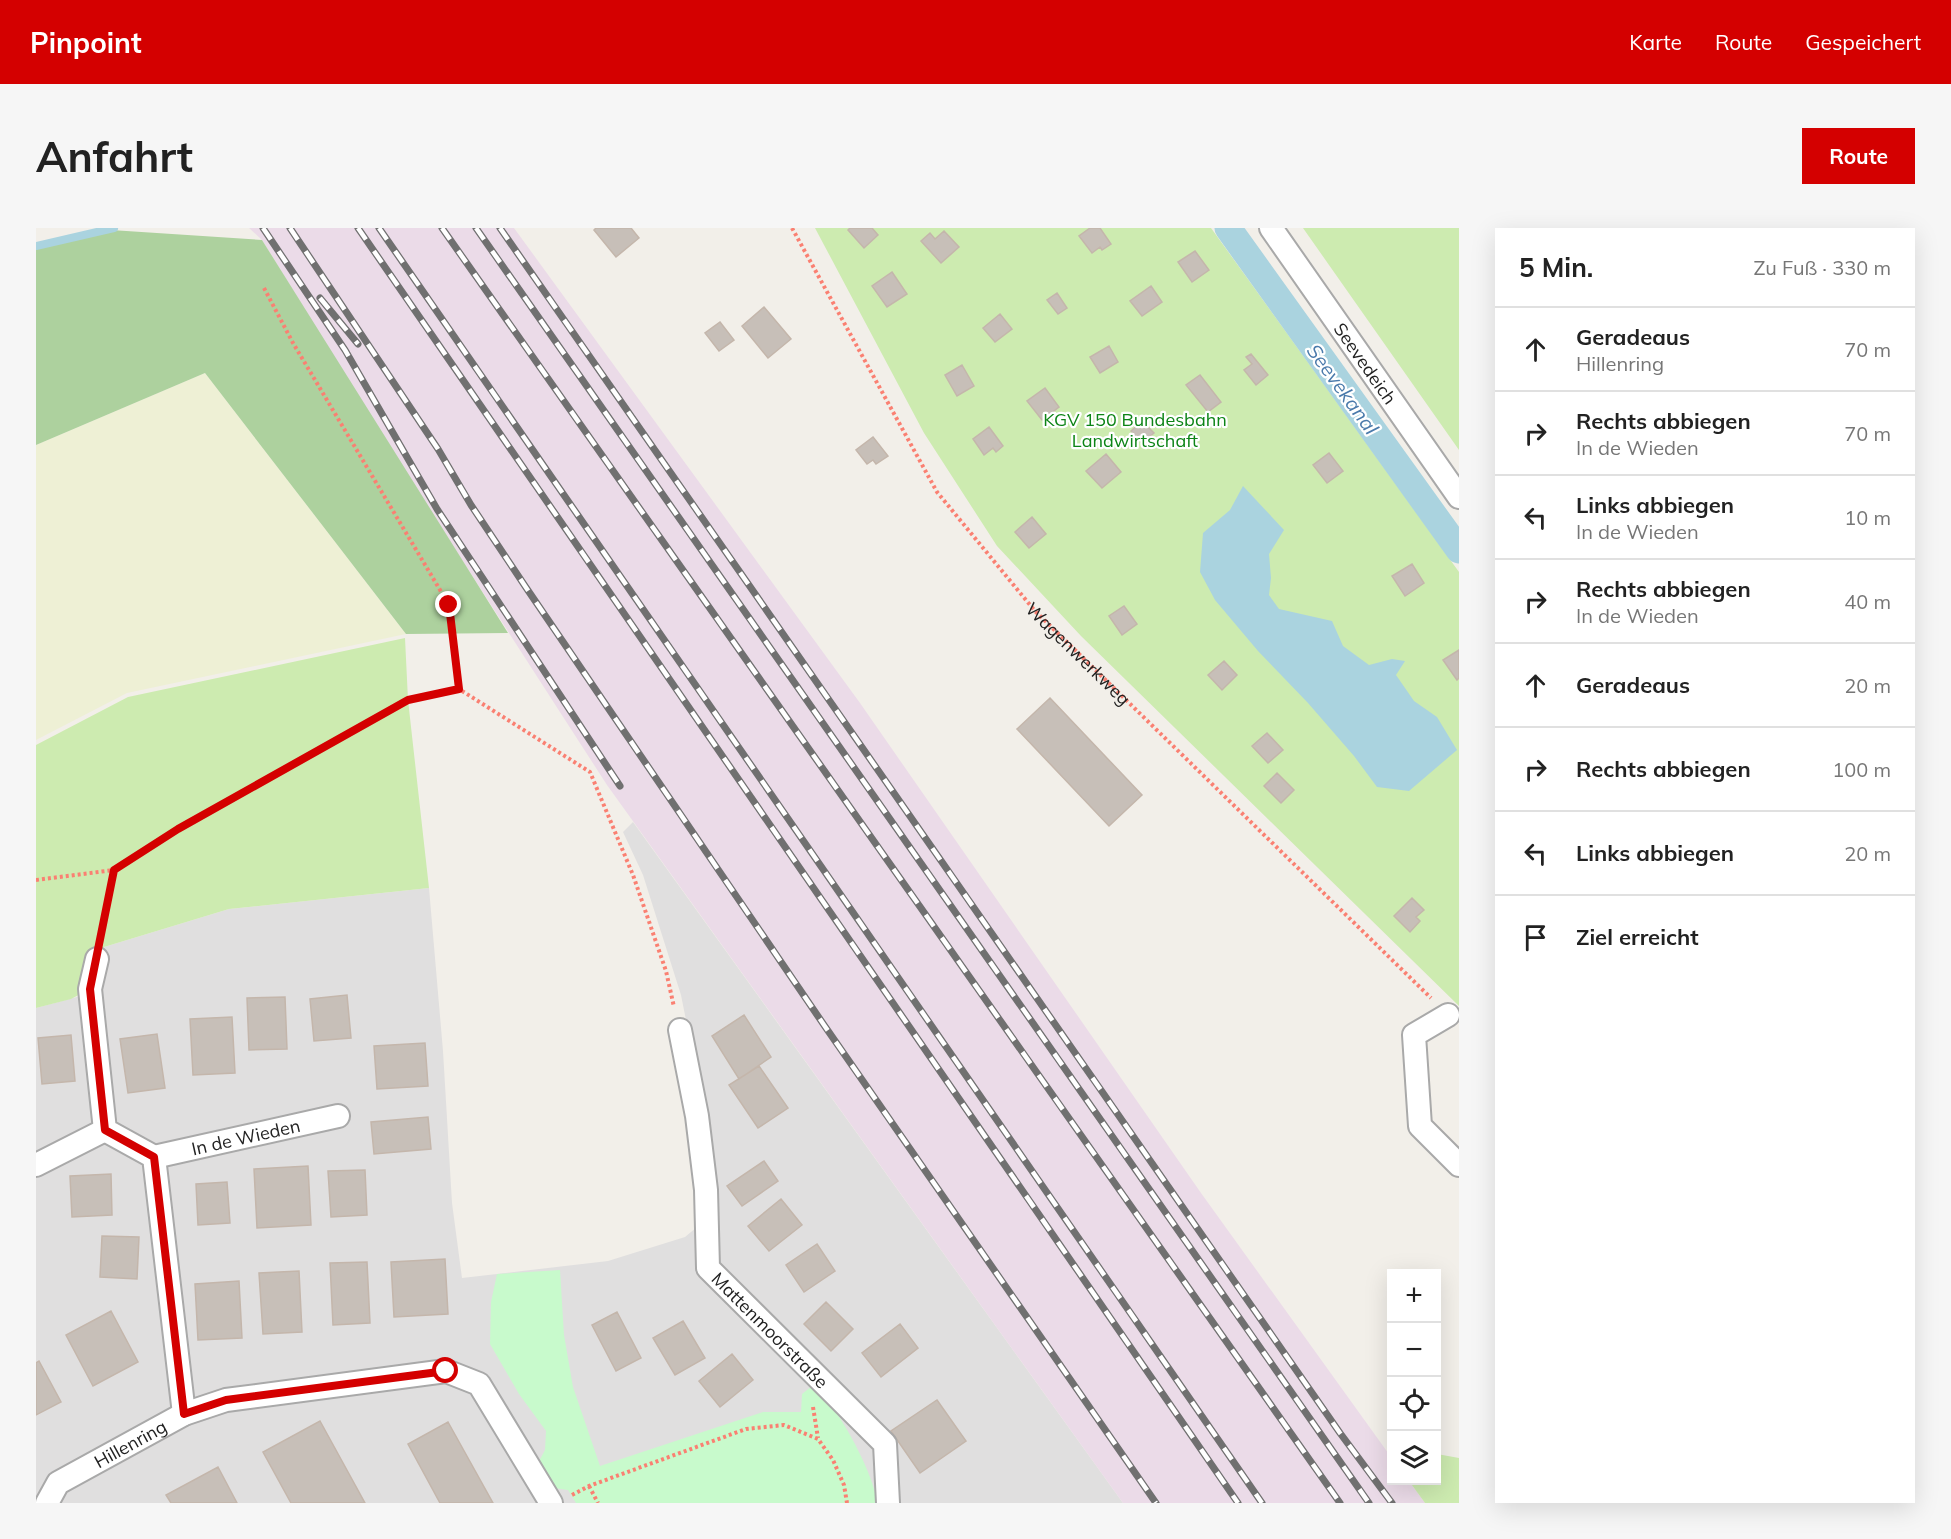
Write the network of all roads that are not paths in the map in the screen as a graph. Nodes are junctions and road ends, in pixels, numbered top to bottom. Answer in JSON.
{"nodes":[{"id":1,"x":1271,"y":228,"type":"edge"},
{"id":2,"x":1459,"y":497,"type":"edge"},
{"id":3,"x":97,"y":959,"type":"road end"},
{"id":4,"x":1448,"y":1015,"type":"road end"},
{"id":5,"x":680,"y":1030,"type":"road end"},
{"id":6,"x":338,"y":1116,"type":"dead end"},
{"id":7,"x":105,"y":1130,"type":"junction"},
{"id":8,"x":154,"y":1157,"type":"junction"},
{"id":9,"x":36,"y":1165,"type":"edge"},
{"id":10,"x":1459,"y":1165,"type":"edge"},
{"id":11,"x":184,"y":1414,"type":"junction"},
{"id":12,"x":560,"y":1500,"type":"edge"},
{"id":13,"x":47,"y":1503,"type":"edge"},
{"id":14,"x":888,"y":1503,"type":"edge"}],
"edges":[{"from":1,"to":2,"type":"street","name":"Seevedeich"},
{"from":3,"to":7,"type":"street"},
{"from":4,"to":10,"type":"street"},
{"from":5,"to":14,"type":"street","name":"Mattenmoorstraße"},
{"from":6,"to":8,"type":"street","name":"In de Wieden"},
{"from":7,"to":8,"type":"street"},
{"from":7,"to":9,"type":"street"},
{"from":8,"to":11,"type":"street"},
{"from":11,"to":12,"type":"street","name":"Hillenring"},
{"from":11,"to":13,"type":"street","name":"Hillenring"}]}
